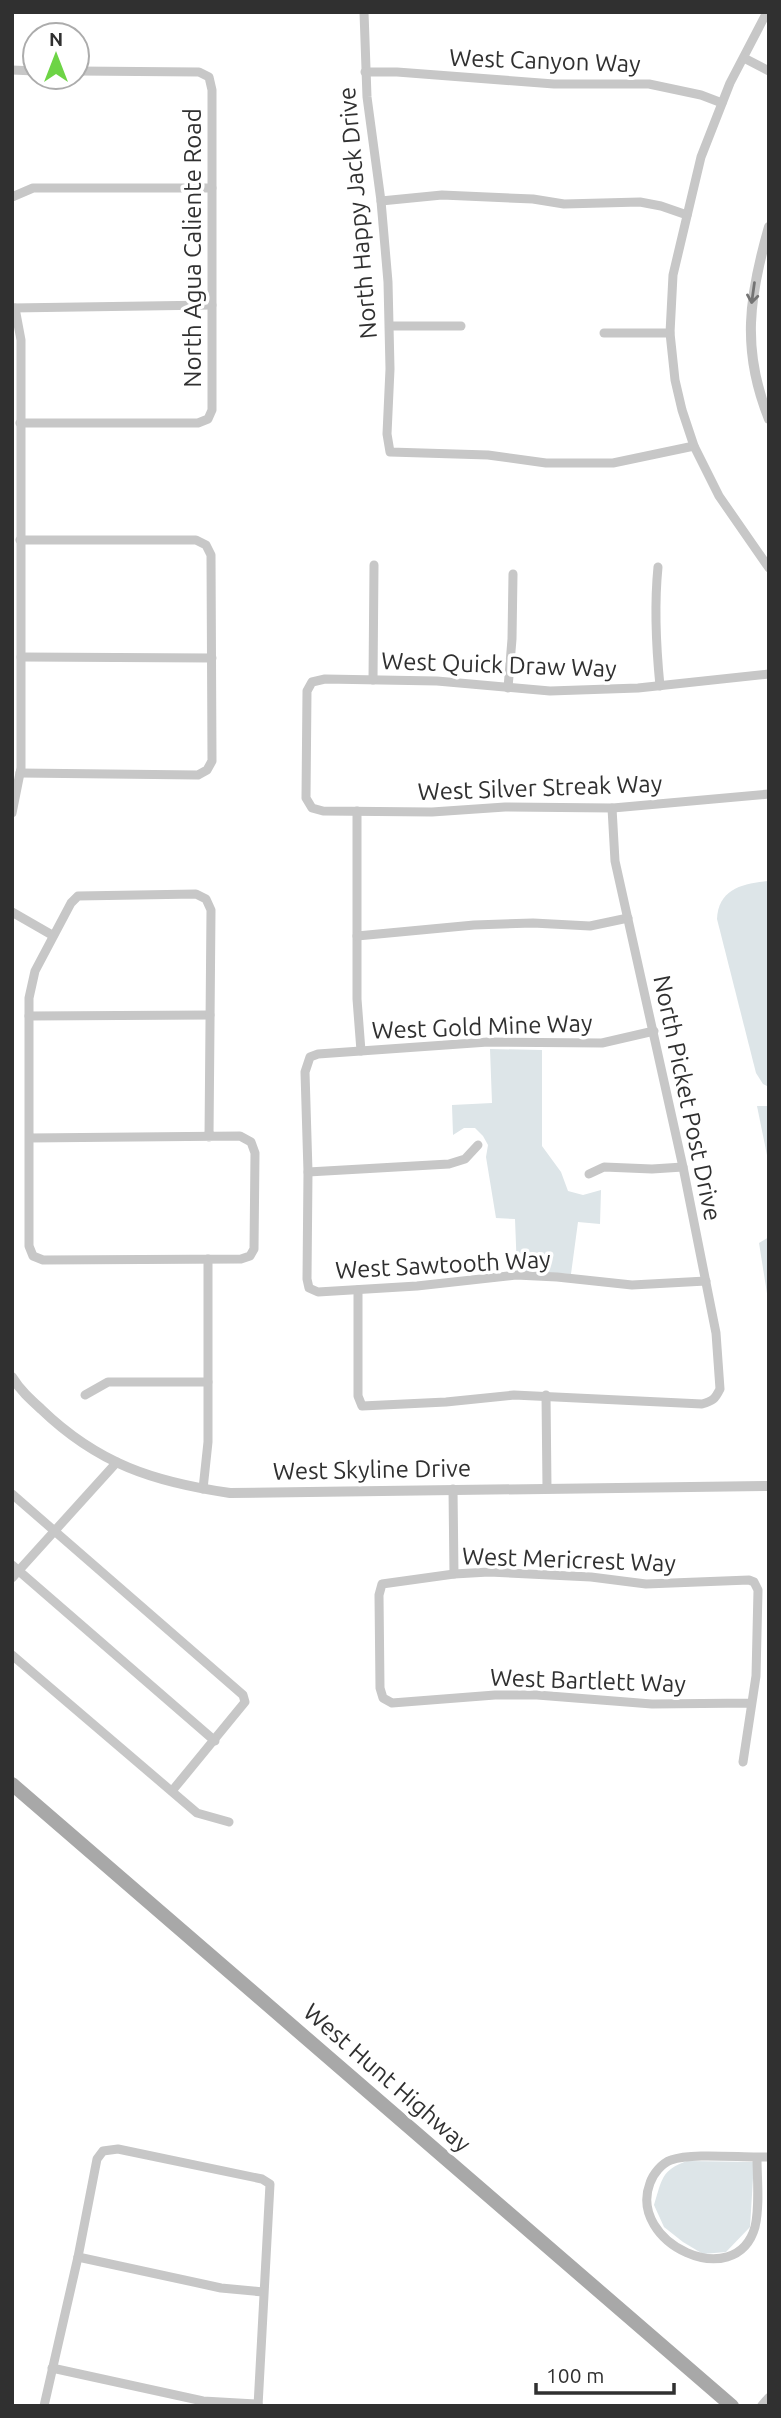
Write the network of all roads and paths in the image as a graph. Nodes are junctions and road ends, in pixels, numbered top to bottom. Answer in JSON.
{"nodes":[{"id":1,"x":364,"y":12,"type":"edge"},
{"id":2,"x":767,"y":12,"type":"edge"},
{"id":3,"x":744,"y":58,"type":"junction"},
{"id":4,"x":91,"y":71,"type":"edge"},
{"id":5,"x":769,"y":71,"type":"edge"},
{"id":6,"x":365,"y":72,"type":"junction"},
{"id":7,"x":722,"y":103,"type":"junction"},
{"id":8,"x":212,"y":188,"type":"junction"},
{"id":9,"x":12,"y":197,"type":"edge"},
{"id":10,"x":381,"y":201,"type":"junction"},
{"id":11,"x":687,"y":215,"type":"junction"},
{"id":12,"x":769,"y":227,"type":"edge"},
{"id":13,"x":212,"y":305,"type":"junction"},
{"id":14,"x":13,"y":308,"type":"edge"},
{"id":15,"x":390,"y":326,"type":"junction"},
{"id":16,"x":461,"y":326,"type":"dead end"},
{"id":17,"x":604,"y":333,"type":"dead end"},
{"id":18,"x":670,"y":333,"type":"junction"},
{"id":19,"x":769,"y":419,"type":"edge"},
{"id":20,"x":20,"y":423,"type":"junction"},
{"id":21,"x":694,"y":446,"type":"junction"},
{"id":22,"x":20,"y":540,"type":"junction"},
{"id":23,"x":374,"y":565,"type":"dead end"},
{"id":24,"x":658,"y":567,"type":"dead end"},
{"id":25,"x":769,"y":568,"type":"edge"},
{"id":26,"x":513,"y":575,"type":"dead end"},
{"id":27,"x":21,"y":657,"type":"junction"},
{"id":28,"x":212,"y":657,"type":"junction"},
{"id":29,"x":769,"y":674,"type":"edge"},
{"id":30,"x":373,"y":680,"type":"junction"},
{"id":31,"x":660,"y":686,"type":"junction"},
{"id":32,"x":508,"y":688,"type":"junction"},
{"id":33,"x":17,"y":716,"type":"edge"},
{"id":34,"x":20,"y":773,"type":"junction"},
{"id":35,"x":769,"y":794,"type":"edge"},
{"id":36,"x":312,"y":808,"type":"joint"},
{"id":37,"x":612,"y":808,"type":"junction"},
{"id":38,"x":357,"y":811,"type":"junction"},
{"id":39,"x":12,"y":813,"type":"edge"},
{"id":40,"x":12,"y":912,"type":"edge"},
{"id":41,"x":628,"y":918,"type":"junction"},
{"id":42,"x":52,"y":935,"type":"junction"},
{"id":43,"x":357,"y":936,"type":"junction"},
{"id":44,"x":210,"y":1015,"type":"junction"},
{"id":45,"x":29,"y":1016,"type":"junction"},
{"id":46,"x":654,"y":1031,"type":"junction"},
{"id":47,"x":361,"y":1051,"type":"junction"},
{"id":48,"x":209,"y":1137,"type":"junction"},
{"id":49,"x":29,"y":1138,"type":"junction"},
{"id":50,"x":478,"y":1145,"type":"dead end"},
{"id":51,"x":683,"y":1167,"type":"junction"},
{"id":52,"x":308,"y":1172,"type":"junction"},
{"id":53,"x":589,"y":1174,"type":"dead end"},
{"id":54,"x":208,"y":1259,"type":"junction"},
{"id":55,"x":706,"y":1281,"type":"junction"},
{"id":56,"x":358,"y":1290,"type":"junction"},
{"id":57,"x":12,"y":1377,"type":"edge"},
{"id":58,"x":208,"y":1382,"type":"junction"},
{"id":59,"x":85,"y":1395,"type":"dead end"},
{"id":60,"x":546,"y":1395,"type":"junction"},
{"id":61,"x":117,"y":1462,"type":"junction"},
{"id":62,"x":769,"y":1486,"type":"edge"},
{"id":63,"x":547,"y":1488,"type":"junction"},
{"id":64,"x":203,"y":1489,"type":"junction"},
{"id":65,"x":453,"y":1489,"type":"junction"},
{"id":66,"x":12,"y":1494,"type":"edge"},
{"id":67,"x":55,"y":1531,"type":"junction"},
{"id":68,"x":14,"y":1571,"type":"edge"},
{"id":69,"x":454,"y":1574,"type":"junction"},
{"id":70,"x":769,"y":1643,"type":"edge"},
{"id":71,"x":757,"y":1644,"type":"junction"},
{"id":72,"x":12,"y":1654,"type":"edge"},
{"id":73,"x":383,"y":1698,"type":"joint"},
{"id":74,"x":752,"y":1703,"type":"junction"},
{"id":75,"x":215,"y":1741,"type":"junction"},
{"id":76,"x":743,"y":1762,"type":"dead end"},
{"id":77,"x":12,"y":1784,"type":"edge"},
{"id":78,"x":172,"y":1791,"type":"junction"},
{"id":79,"x":229,"y":1822,"type":"dead end"},
{"id":80,"x":757,"y":2157,"type":"junction"},
{"id":81,"x":769,"y":2157,"type":"edge"},
{"id":82,"x":78,"y":2257,"type":"junction"},
{"id":83,"x":263,"y":2292,"type":"junction"},
{"id":84,"x":52,"y":2368,"type":"junction"},
{"id":85,"x":769,"y":2398,"type":"edge"},
{"id":86,"x":258,"y":2405,"type":"edge"},
{"id":87,"x":44,"y":2406,"type":"edge"},
{"id":88,"x":732,"y":2406,"type":"edge"},
{"id":89,"x":762,"y":2406,"type":"edge"}],
"edges":[{"from":1,"to":6,"type":"street","name":"North Happy Jack Drive"},
{"from":2,"to":3,"type":"street"},
{"from":3,"to":5,"type":"street"},
{"from":3,"to":7,"type":"street"},
{"from":4,"to":8,"type":"street","name":"North Agua Caliente Road"},
{"from":6,"to":7,"type":"street","name":"West Canyon Way"},
{"from":6,"to":10,"type":"street","name":"North Happy Jack Drive"},
{"from":7,"to":11,"type":"street"},
{"from":8,"to":9,"type":"street"},
{"from":8,"to":13,"type":"street","name":"North Agua Caliente Road"},
{"from":10,"to":11,"type":"street"},
{"from":10,"to":15,"type":"street","name":"North Happy Jack Drive"},
{"from":11,"to":18,"type":"street"},
{"from":12,"to":19,"type":"street","one_way":true},
{"from":13,"to":14,"type":"street"},
{"from":13,"to":20,"type":"street","name":"North Agua Caliente Road"},
{"from":14,"to":20,"type":"street"},
{"from":15,"to":16,"type":"street"},
{"from":15,"to":21,"type":"street","name":"North Happy Jack Drive"},
{"from":17,"to":18,"type":"street"},
{"from":18,"to":21,"type":"street"},
{"from":20,"to":22,"type":"street"},
{"from":21,"to":25,"type":"street"},
{"from":22,"to":27,"type":"street"},
{"from":22,"to":28,"type":"street"},
{"from":23,"to":30,"type":"street"},
{"from":24,"to":31,"type":"street"},
{"from":26,"to":32,"type":"street"},
{"from":27,"to":28,"type":"street"},
{"from":27,"to":33,"type":"street"},
{"from":28,"to":34,"type":"street"},
{"from":29,"to":31,"type":"street","name":"West Quick Draw Way"},
{"from":30,"to":32,"type":"street","name":"West Quick Draw Way"},
{"from":30,"to":36,"type":"street","name":"West Quick Draw Way"},
{"from":31,"to":32,"type":"street","name":"West Quick Draw Way"},
{"from":33,"to":34,"type":"street"},
{"from":34,"to":39,"type":"street"},
{"from":35,"to":37,"type":"street","name":"West Silver Streak Way"},
{"from":36,"to":38,"type":"street","name":"West Silver Streak Way"},
{"from":37,"to":38,"type":"street","name":"West Silver Streak Way"},
{"from":37,"to":41,"type":"street","name":"North Picket Post Drive"},
{"from":38,"to":43,"type":"street"},
{"from":40,"to":42,"type":"street"},
{"from":41,"to":43,"type":"street"},
{"from":41,"to":46,"type":"street","name":"North Picket Post Drive"},
{"from":42,"to":44,"type":"street"},
{"from":42,"to":45,"type":"street"},
{"from":43,"to":47,"type":"street"},
{"from":44,"to":45,"type":"street"},
{"from":44,"to":48,"type":"street"},
{"from":45,"to":49,"type":"street"},
{"from":46,"to":47,"type":"street","name":"West Gold Mine Way"},
{"from":46,"to":51,"type":"street","name":"North Picket Post Drive"},
{"from":47,"to":52,"type":"street","name":"West Gold Mine Way"},
{"from":48,"to":49,"type":"street"},
{"from":48,"to":54,"type":"street"},
{"from":49,"to":54,"type":"street"},
{"from":50,"to":52,"type":"street"},
{"from":51,"to":53,"type":"street"},
{"from":51,"to":55,"type":"street","name":"North Picket Post Drive"},
{"from":52,"to":56,"type":"street","name":"West Sawtooth Way"},
{"from":54,"to":58,"type":"street"},
{"from":55,"to":56,"type":"street","name":"West Sawtooth Way"},
{"from":55,"to":60,"type":"street","name":"North Picket Post Drive"},
{"from":56,"to":60,"type":"street"},
{"from":57,"to":61,"type":"street","name":"West Skyline Drive"},
{"from":58,"to":59,"type":"street"},
{"from":58,"to":64,"type":"street"},
{"from":60,"to":63,"type":"street"},
{"from":61,"to":64,"type":"street","name":"West Skyline Drive"},
{"from":61,"to":67,"type":"street"},
{"from":62,"to":63,"type":"street","name":"West Skyline Drive"},
{"from":63,"to":65,"type":"street","name":"West Skyline Drive"},
{"from":64,"to":65,"type":"street","name":"West Skyline Drive"},
{"from":65,"to":69,"type":"street"},
{"from":66,"to":67,"type":"street"},
{"from":67,"to":68,"type":"street"},
{"from":67,"to":75,"type":"street"},
{"from":68,"to":75,"type":"street"},
{"from":69,"to":71,"type":"street","name":"West Mericrest Way"},
{"from":69,"to":73,"type":"street","name":"West Mericrest Way"},
{"from":70,"to":71,"type":"street"},
{"from":71,"to":74,"type":"street"},
{"from":72,"to":78,"type":"street"},
{"from":73,"to":74,"type":"street","name":"West Bartlett Way"},
{"from":74,"to":76,"type":"street"},
{"from":75,"to":78,"type":"street"},
{"from":77,"to":88,"type":"main road","name":"West Hunt Highway"},
{"from":78,"to":79,"type":"street"},
{"from":80,"to":80,"type":"street"},
{"from":80,"to":81,"type":"street"},
{"from":82,"to":83,"type":"street"},
{"from":82,"to":83,"type":"street"},
{"from":82,"to":84,"type":"street"},
{"from":83,"to":86,"type":"street"},
{"from":84,"to":86,"type":"street"},
{"from":84,"to":87,"type":"street"},
{"from":85,"to":89,"type":"street"}]}
